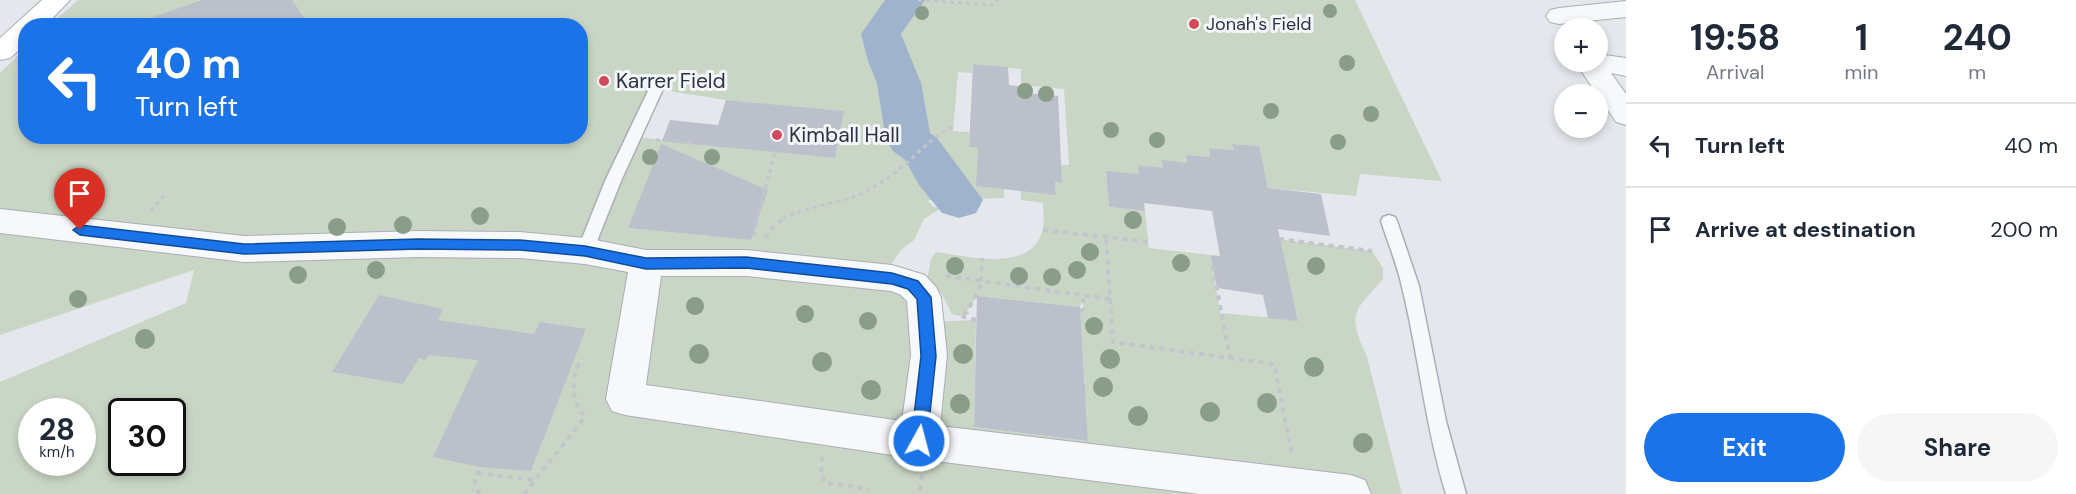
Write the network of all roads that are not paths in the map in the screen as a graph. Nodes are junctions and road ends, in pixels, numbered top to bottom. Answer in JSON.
{"nodes":[{"id":1,"x":57,"y":0,"type":"edge"},
{"id":2,"x":1626,"y":9,"type":"edge"},
{"id":3,"x":1558,"y":15,"type":"edge"},
{"id":4,"x":38,"y":18,"type":"edge"},
{"id":5,"x":18,"y":36,"type":"edge"},
{"id":6,"x":0,"y":52,"type":"edge"},
{"id":7,"x":1608,"y":64,"type":"edge"},
{"id":8,"x":1626,"y":67,"type":"edge"},
{"id":9,"x":1596,"y":72,"type":"edge"},
{"id":10,"x":656,"y":89,"type":"dead end"},
{"id":11,"x":1626,"y":115,"type":"edge"},
{"id":12,"x":0,"y":221,"type":"edge"},
{"id":13,"x":1389,"y":221,"type":"dead end"},
{"id":14,"x":585,"y":251,"type":"junction"},
{"id":15,"x":646,"y":263,"type":"junction"},
{"id":16,"x":919,"y":441,"type":"junction"},
{"id":17,"x":1351,"y":494,"type":"edge"},
{"id":18,"x":1456,"y":494,"type":"edge"}],
"edges":[{"from":1,"to":4,"type":"main road"},
{"from":2,"to":3,"type":"street"},
{"from":5,"to":6,"type":"main road"},
{"from":7,"to":8,"type":"street"},
{"from":9,"to":11,"type":"street"},
{"from":10,"to":14,"type":"lane"},
{"from":12,"to":14,"type":"street"},
{"from":13,"to":18,"type":"lane"},
{"from":14,"to":15,"type":"street"},
{"from":15,"to":16,"type":"street"},
{"from":15,"to":16,"type":"street"},
{"from":16,"to":17,"type":"street"}]}
